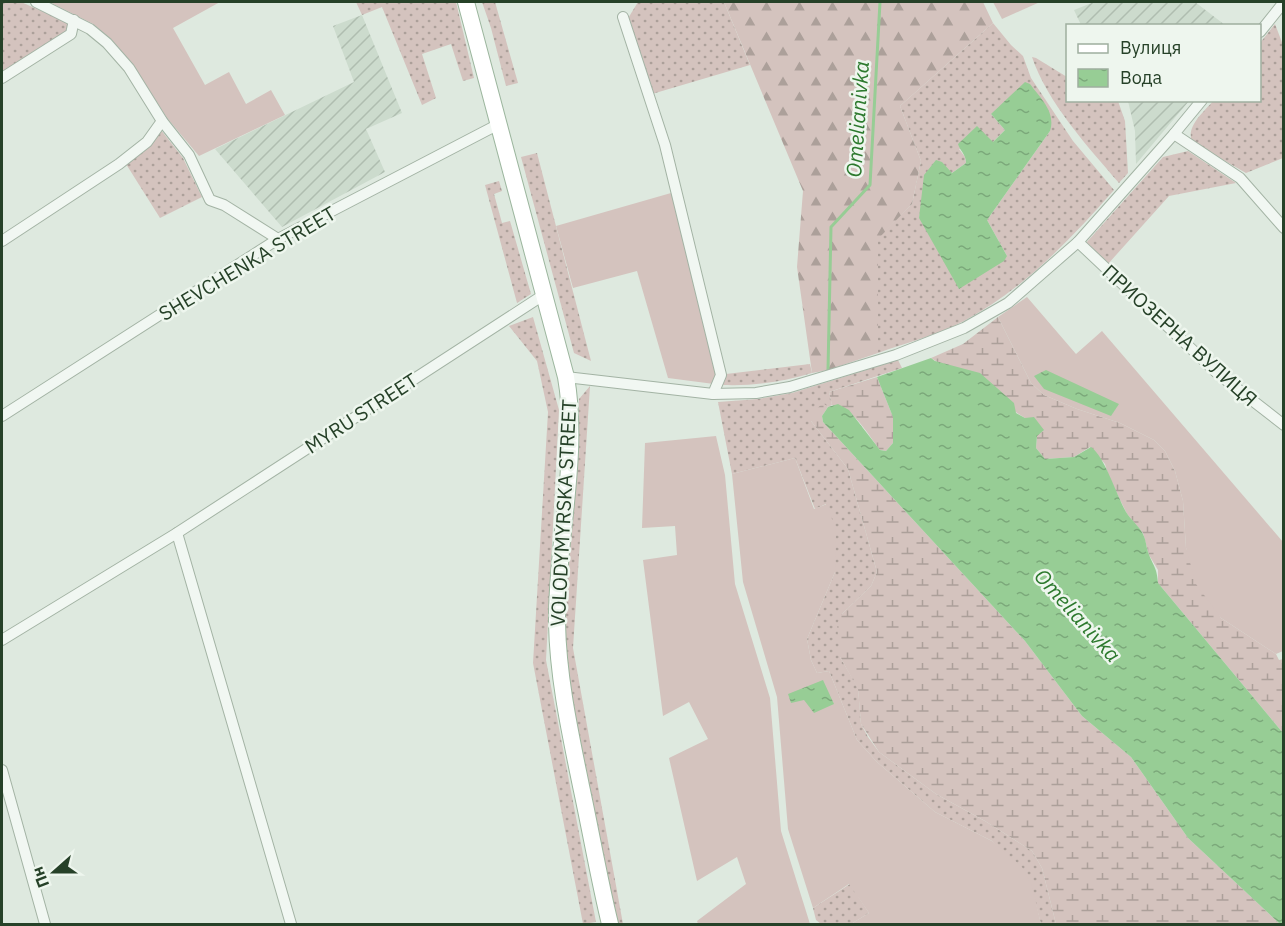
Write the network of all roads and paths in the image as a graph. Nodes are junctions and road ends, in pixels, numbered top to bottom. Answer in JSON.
{"nodes":[{"id":1,"x":36,"y":2,"type":"edge"},
{"id":2,"x":466,"y":2,"type":"edge"},
{"id":3,"x":1284,"y":2,"type":"edge"},
{"id":4,"x":623,"y":17,"type":"dead end"},
{"id":5,"x":74,"y":20,"type":"junction"},
{"id":6,"x":1261,"y":31,"type":"edge"},
{"id":7,"x":2,"y":78,"type":"edge"},
{"id":8,"x":1200,"y":102,"type":"edge"},
{"id":9,"x":162,"y":121,"type":"junction"},
{"id":10,"x":499,"y":124,"type":"junction"},
{"id":11,"x":1174,"y":134,"type":"junction"},
{"id":12,"x":1284,"y":228,"type":"edge"},
{"id":13,"x":278,"y":240,"type":"junction"},
{"id":14,"x":2,"y":242,"type":"edge"},
{"id":15,"x":1078,"y":242,"type":"junction"},
{"id":16,"x":545,"y":294,"type":"junction"},
{"id":17,"x":566,"y":377,"type":"junction"},
{"id":18,"x":713,"y":394,"type":"junction"},
{"id":19,"x":2,"y":416,"type":"edge"},
{"id":20,"x":1284,"y":425,"type":"edge"},
{"id":21,"x":177,"y":533,"type":"junction"},
{"id":22,"x":2,"y":640,"type":"edge"},
{"id":23,"x":2,"y":770,"type":"edge"},
{"id":24,"x":45,"y":924,"type":"edge"},
{"id":25,"x":291,"y":924,"type":"edge"},
{"id":26,"x":608,"y":924,"type":"edge"}],
"edges":[{"from":1,"to":5,"type":"street"},
{"from":2,"to":10,"type":"main road","name":"VOLODYMYRSKA STREET"},
{"from":3,"to":6,"type":"street"},
{"from":4,"to":18,"type":"street"},
{"from":5,"to":7,"type":"street"},
{"from":5,"to":9,"type":"street"},
{"from":8,"to":11,"type":"street"},
{"from":9,"to":13,"type":"street"},
{"from":9,"to":14,"type":"street"},
{"from":10,"to":13,"type":"street","name":"SHEVCHENKA STREET"},
{"from":10,"to":16,"type":"main road","name":"VOLODYMYRSKA STREET"},
{"from":11,"to":12,"type":"street"},
{"from":11,"to":15,"type":"street"},
{"from":13,"to":19,"type":"street","name":"SHEVCHENKA STREET"},
{"from":15,"to":18,"type":"street"},
{"from":15,"to":20,"type":"street","name":"ПРИОЗЕРНА ВУЛИЦЯ"},
{"from":16,"to":17,"type":"main road","name":"VOLODYMYRSKA STREET"},
{"from":16,"to":21,"type":"street","name":"MYRU STREET"},
{"from":17,"to":18,"type":"street"},
{"from":17,"to":26,"type":"main road","name":"VOLODYMYRSKA STREET"},
{"from":21,"to":22,"type":"street","name":"MYRU STREET"},
{"from":21,"to":25,"type":"street"},
{"from":23,"to":24,"type":"street"}]}
